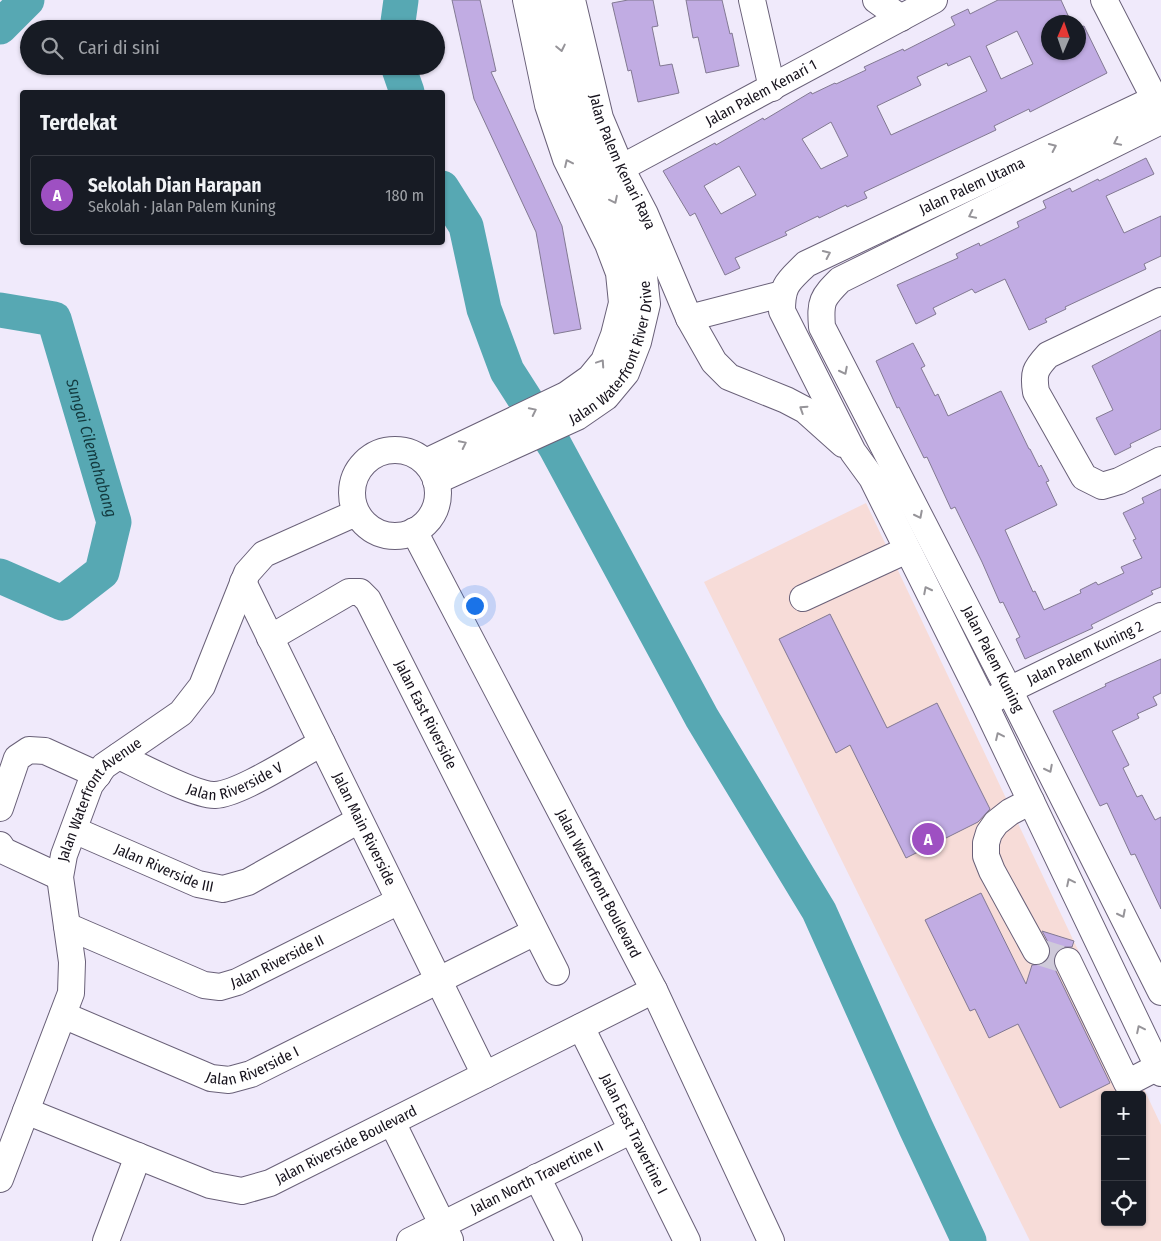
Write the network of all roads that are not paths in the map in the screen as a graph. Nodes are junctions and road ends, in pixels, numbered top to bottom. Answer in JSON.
{"nodes":[{"id":1,"x":526,"y":0,"type":"edge"},
{"id":2,"x":551,"y":0,"type":"edge"},
{"id":3,"x":572,"y":0,"type":"edge"},
{"id":4,"x":752,"y":0,"type":"edge"},
{"id":5,"x":876,"y":0,"type":"edge"},
{"id":6,"x":934,"y":0,"type":"edge"},
{"id":7,"x":1104,"y":0,"type":"edge"},
{"id":8,"x":901,"y":18,"type":"junction"},
{"id":9,"x":772,"y":88,"type":"junction"},
{"id":10,"x":1160,"y":107,"type":"edge"},
{"id":11,"x":621,"y":168,"type":"junction"},
{"id":12,"x":785,"y":288,"type":"junction"},
{"id":13,"x":1161,"y":301,"type":"edge"},
{"id":14,"x":689,"y":318,"type":"junction"},
{"id":15,"x":822,"y":328,"type":"joint"},
{"id":16,"x":571,"y":406,"type":"junction"},
{"id":17,"x":853,"y":452,"type":"junction"},
{"id":18,"x":1161,"y":460,"type":"edge"},
{"id":19,"x":431,"y":471,"type":"junction"},
{"id":20,"x":356,"y":513,"type":"junction"},
{"id":21,"x":414,"y":531,"type":"junction"},
{"id":22,"x":907,"y":550,"type":"junction"},
{"id":23,"x":243,"y":582,"type":"junction"},
{"id":24,"x":803,"y":598,"type":"dead end"},
{"id":25,"x":1161,"y":616,"type":"edge"},
{"id":26,"x":270,"y":638,"type":"junction"},
{"id":27,"x":1009,"y":690,"type":"junction"},
{"id":28,"x":985,"y":705,"type":"junction"},
{"id":29,"x":322,"y":743,"type":"junction"},
{"id":30,"x":119,"y":756,"type":"junction"},
{"id":31,"x":98,"y":775,"type":"junction"},
{"id":32,"x":1031,"y":801,"type":"junction"},
{"id":33,"x":0,"y":808,"type":"edge"},
{"id":34,"x":359,"y":820,"type":"junction"},
{"id":35,"x":74,"y":830,"type":"junction"},
{"id":36,"x":0,"y":846,"type":"edge"},
{"id":37,"x":60,"y":877,"type":"junction"},
{"id":38,"x":399,"y":901,"type":"junction"},
{"id":39,"x":67,"y":926,"type":"junction"},
{"id":40,"x":535,"y":932,"type":"junction"},
{"id":41,"x":1036,"y":950,"type":"tunnel mouth"},
{"id":42,"x":1068,"y":961,"type":"dead end"},
{"id":43,"x":556,"y":972,"type":"dead end"},
{"id":44,"x":438,"y":980,"type":"junction"},
{"id":45,"x":654,"y":990,"type":"junction"},
{"id":46,"x":1161,"y":992,"type":"edge"},
{"id":47,"x":63,"y":1015,"type":"junction"},
{"id":48,"x":581,"y":1026,"type":"junction"},
{"id":49,"x":1160,"y":1070,"type":"edge"},
{"id":50,"x":485,"y":1075,"type":"junction"},
{"id":51,"x":26,"y":1111,"type":"junction"},
{"id":52,"x":392,"y":1122,"type":"junction"},
{"id":53,"x":632,"y":1130,"type":"junction"},
{"id":54,"x":138,"y":1156,"type":"junction"},
{"id":55,"x":537,"y":1177,"type":"junction"},
{"id":56,"x":0,"y":1179,"type":"edge"},
{"id":57,"x":446,"y":1233,"type":"edge"},
{"id":58,"x":106,"y":1241,"type":"edge"},
{"id":59,"x":410,"y":1241,"type":"edge"},
{"id":60,"x":569,"y":1241,"type":"edge"},
{"id":61,"x":687,"y":1241,"type":"edge"},
{"id":62,"x":771,"y":1241,"type":"edge"}],
"edges":[{"from":16,"to":1,"type":"street","name":"Jalan Waterfront River Drive","one_way":true},
{"from":2,"to":16,"type":"street","name":"Jalan Waterfront River Drive","one_way":true},
{"from":3,"to":11,"type":"street","name":"Jalan Palem Kenari Raya"},
{"from":4,"to":9,"type":"street"},
{"from":5,"to":8,"type":"street"},
{"from":6,"to":8,"type":"street","name":"Jalan Palem Kenari 1"},
{"from":7,"to":10,"type":"street"},
{"from":8,"to":9,"type":"street","name":"Jalan Palem Kenari 1"},
{"from":9,"to":11,"type":"street","name":"Jalan Palem Kenari 1"},
{"from":12,"to":10,"type":"street","name":"Jalan Palem Utama","one_way":true},
{"from":10,"to":15,"type":"street","name":"Jalan Palem Utama","one_way":true},
{"from":11,"to":14,"type":"street","name":"Jalan Palem Kenari Raya"},
{"from":12,"to":14,"type":"street"},
{"from":12,"to":17,"type":"street","name":"Jalan Palem Kuning"},
{"from":13,"to":18,"type":"street"},
{"from":17,"to":14,"type":"street","name":"Jalan Palem Kuning","one_way":true},
{"from":15,"to":27,"type":"street","name":"Jalan Palem Kuning","one_way":true},
{"from":16,"to":19,"type":"street","name":"Jalan Waterfront River Drive"},
{"from":17,"to":22,"type":"street","name":"Jalan Palem Kuning"},
{"from":19,"to":20,"type":"street"},
{"from":19,"to":21,"type":"street"},
{"from":20,"to":21,"type":"street"},
{"from":20,"to":23,"type":"street","name":"Jalan Waterfront Avenue"},
{"from":21,"to":45,"type":"street","name":"Jalan Waterfront Boulevard"},
{"from":22,"to":24,"type":"street"},
{"from":28,"to":22,"type":"street","name":"Jalan Palem Kuning","one_way":true},
{"from":23,"to":26,"type":"street","name":"Jalan Main Riverside"},
{"from":23,"to":30,"type":"street","name":"Jalan Waterfront Avenue"},
{"from":25,"to":27,"type":"street","name":"Jalan Palem Kuning 2"},
{"from":26,"to":29,"type":"street","name":"Jalan Main Riverside"},
{"from":26,"to":40,"type":"street","name":"Jalan East Riverside"},
{"from":27,"to":28,"type":"street","name":"Jalan Palem Kuning 2"},
{"from":27,"to":46,"type":"street","name":"Jalan Palem Kuning","one_way":true},
{"from":32,"to":28,"type":"street","name":"Jalan Palem Kuning","one_way":true},
{"from":29,"to":30,"type":"street","name":"Jalan Riverside V"},
{"from":29,"to":34,"type":"street","name":"Jalan Main Riverside"},
{"from":30,"to":31,"type":"street","name":"Jalan Waterfront Avenue"},
{"from":31,"to":33,"type":"street"},
{"from":31,"to":35,"type":"street","name":"Jalan Waterfront Avenue"},
{"from":32,"to":41,"type":"street"},
{"from":49,"to":32,"type":"street","name":"Jalan Palem Kuning","one_way":true},
{"from":34,"to":35,"type":"street","name":"Jalan Riverside III"},
{"from":34,"to":38,"type":"street","name":"Jalan Main Riverside"},
{"from":35,"to":37,"type":"street","name":"Jalan Waterfront Avenue"},
{"from":36,"to":37,"type":"street"},
{"from":37,"to":39,"type":"street","name":"Jalan Waterfront Avenue"},
{"from":38,"to":39,"type":"street","name":"Jalan Riverside II"},
{"from":38,"to":44,"type":"street","name":"Jalan Main Riverside"},
{"from":39,"to":47,"type":"street","name":"Jalan Waterfront Avenue"},
{"from":40,"to":43,"type":"street","name":"Jalan East Riverside"},
{"from":40,"to":44,"type":"street"},
{"from":42,"to":49,"type":"street"},
{"from":44,"to":47,"type":"street","name":"Jalan Riverside I"},
{"from":44,"to":50,"type":"street","name":"Jalan Main Riverside"},
{"from":45,"to":48,"type":"street","name":"Jalan Riverside Boulevard"},
{"from":45,"to":62,"type":"street","name":"Jalan Waterfront Boulevard"},
{"from":47,"to":51,"type":"street","name":"Jalan Waterfront Avenue"},
{"from":48,"to":50,"type":"street","name":"Jalan Riverside Boulevard"},
{"from":48,"to":53,"type":"street","name":"Jalan East Travertine I"},
{"from":50,"to":52,"type":"street","name":"Jalan Riverside Boulevard"},
{"from":51,"to":54,"type":"street","name":"Jalan Riverside Boulevard"},
{"from":51,"to":56,"type":"street","name":"Jalan Waterfront Avenue"},
{"from":52,"to":54,"type":"street","name":"Jalan Riverside Boulevard"},
{"from":52,"to":57,"type":"street"},
{"from":53,"to":55,"type":"street","name":"Jalan North Travertine II"},
{"from":53,"to":61,"type":"street","name":"Jalan East Travertine I"},
{"from":54,"to":58,"type":"street"},
{"from":55,"to":57,"type":"street","name":"Jalan North Travertine II"},
{"from":55,"to":60,"type":"street"},
{"from":57,"to":59,"type":"street","name":"Jalan North Travertine II"}]}
